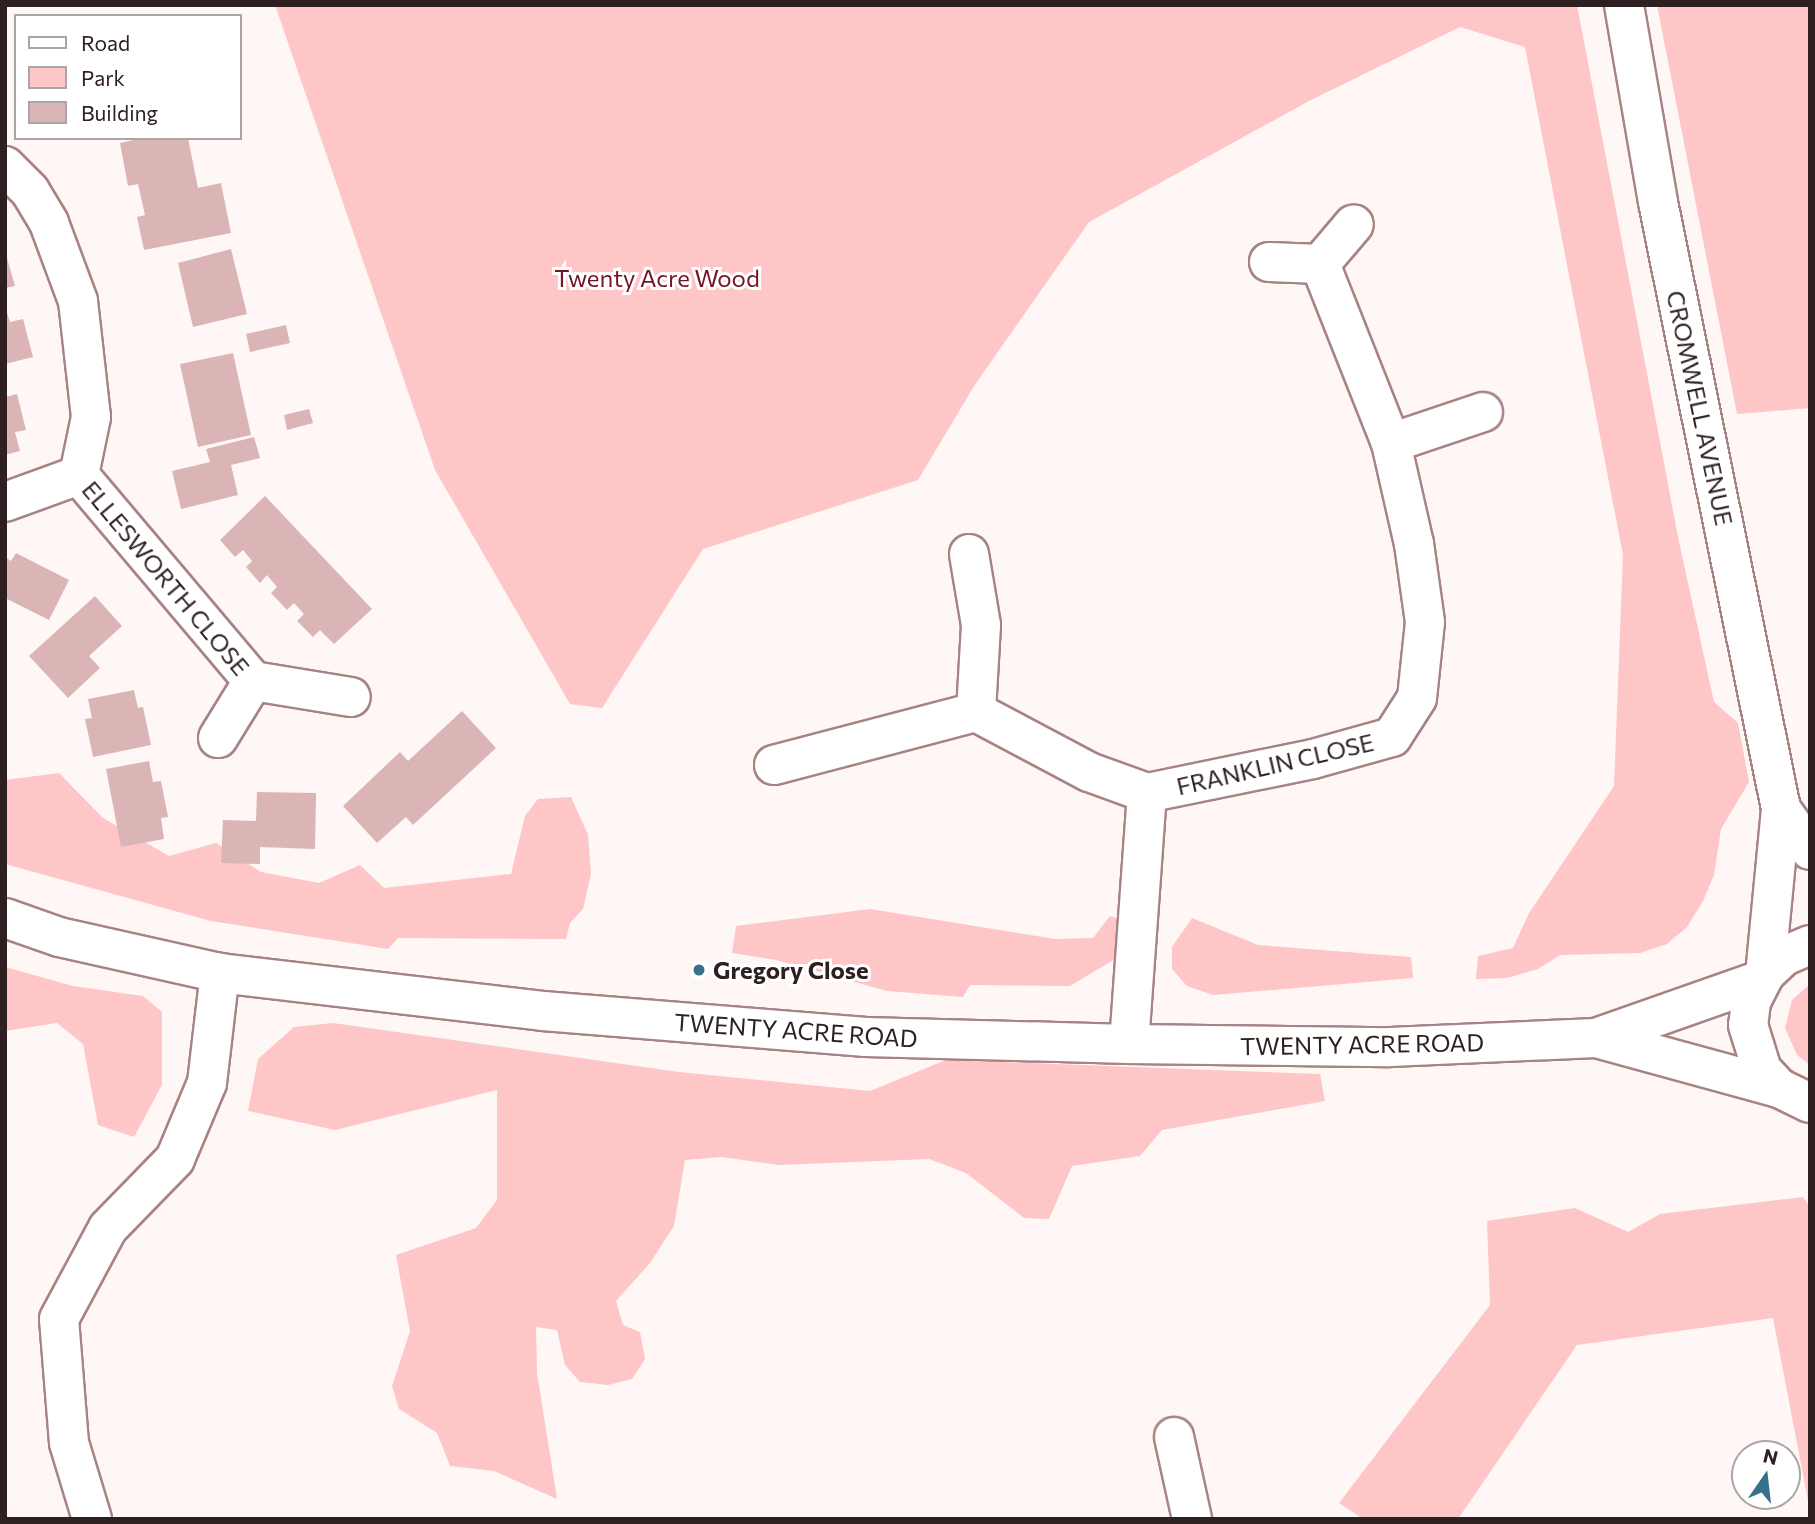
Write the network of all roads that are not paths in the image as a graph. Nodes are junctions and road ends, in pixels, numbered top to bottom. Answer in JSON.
{"nodes":[{"id":1,"x":1624,"y":5,"type":"edge"},
{"id":2,"x":5,"y":166,"type":"edge"},
{"id":3,"x":1354,"y":224,"type":"dead end"},
{"id":4,"x":1269,"y":262,"type":"dead end"},
{"id":5,"x":1320,"y":264,"type":"junction"},
{"id":6,"x":1483,"y":412,"type":"dead end"},
{"id":7,"x":1391,"y":443,"type":"junction"},
{"id":8,"x":79,"y":475,"type":"junction"},
{"id":9,"x":5,"y":502,"type":"edge"},
{"id":10,"x":969,"y":554,"type":"dead end"},
{"id":11,"x":253,"y":681,"type":"junction"},
{"id":12,"x":351,"y":698,"type":"dead end"},
{"id":13,"x":976,"y":712,"type":"junction"},
{"id":14,"x":218,"y":738,"type":"dead end"},
{"id":15,"x":774,"y":765,"type":"dead end"},
{"id":16,"x":1147,"y":793,"type":"junction"},
{"id":17,"x":1781,"y":809,"type":"junction"},
{"id":18,"x":1810,"y":850,"type":"edge"},
{"id":19,"x":5,"y":918,"type":"edge"},
{"id":20,"x":1810,"y":945,"type":"edge"},
{"id":21,"x":220,"y":973,"type":"junction"},
{"id":22,"x":1763,"y":977,"type":"junction"},
{"id":23,"x":1595,"y":1038,"type":"junction"},
{"id":24,"x":1129,"y":1044,"type":"junction"},
{"id":25,"x":1792,"y":1095,"type":"edge"},
{"id":26,"x":1810,"y":1132,"type":"edge"},
{"id":27,"x":1174,"y":1437,"type":"dead end"},
{"id":28,"x":92,"y":1519,"type":"edge"},
{"id":29,"x":1192,"y":1519,"type":"edge"}],
"edges":[{"from":1,"to":17,"type":"street","name":"CROMWELL AVENUE"},
{"from":2,"to":8,"type":"street","name":"ELLESWORTH CLOSE"},
{"from":3,"to":5,"type":"street"},
{"from":4,"to":5,"type":"street"},
{"from":5,"to":7,"type":"street","name":"FRANKLIN CLOSE"},
{"from":6,"to":7,"type":"street"},
{"from":7,"to":16,"type":"street","name":"FRANKLIN CLOSE"},
{"from":8,"to":9,"type":"street","name":"ELLESWORTH CLOSE"},
{"from":8,"to":11,"type":"street","name":"ELLESWORTH CLOSE"},
{"from":10,"to":13,"type":"street"},
{"from":11,"to":12,"type":"street","name":"ELLESWORTH CLOSE"},
{"from":11,"to":14,"type":"street","name":"ELLESWORTH CLOSE"},
{"from":13,"to":15,"type":"street"},
{"from":13,"to":16,"type":"street","name":"FRANKLIN CLOSE"},
{"from":16,"to":24,"type":"street","name":"FRANKLIN CLOSE"},
{"from":17,"to":18,"type":"street","name":"CROMWELL AVENUE"},
{"from":17,"to":22,"type":"street","name":"CROMWELL AVENUE"},
{"from":19,"to":21,"type":"street","name":"TWENTY ACRE ROAD"},
{"from":20,"to":22,"type":"street","name":"TWENTY ACRE ROAD"},
{"from":21,"to":24,"type":"street","name":"TWENTY ACRE ROAD"},
{"from":21,"to":28,"type":"street"},
{"from":22,"to":23,"type":"street","name":"TWENTY ACRE ROAD"},
{"from":22,"to":25,"type":"street","name":"CROMWELL AVENUE"},
{"from":23,"to":24,"type":"street","name":"TWENTY ACRE ROAD"},
{"from":23,"to":25,"type":"street","name":"TWENTY ACRE ROAD"},
{"from":25,"to":26,"type":"street"},
{"from":27,"to":29,"type":"street"}]}
